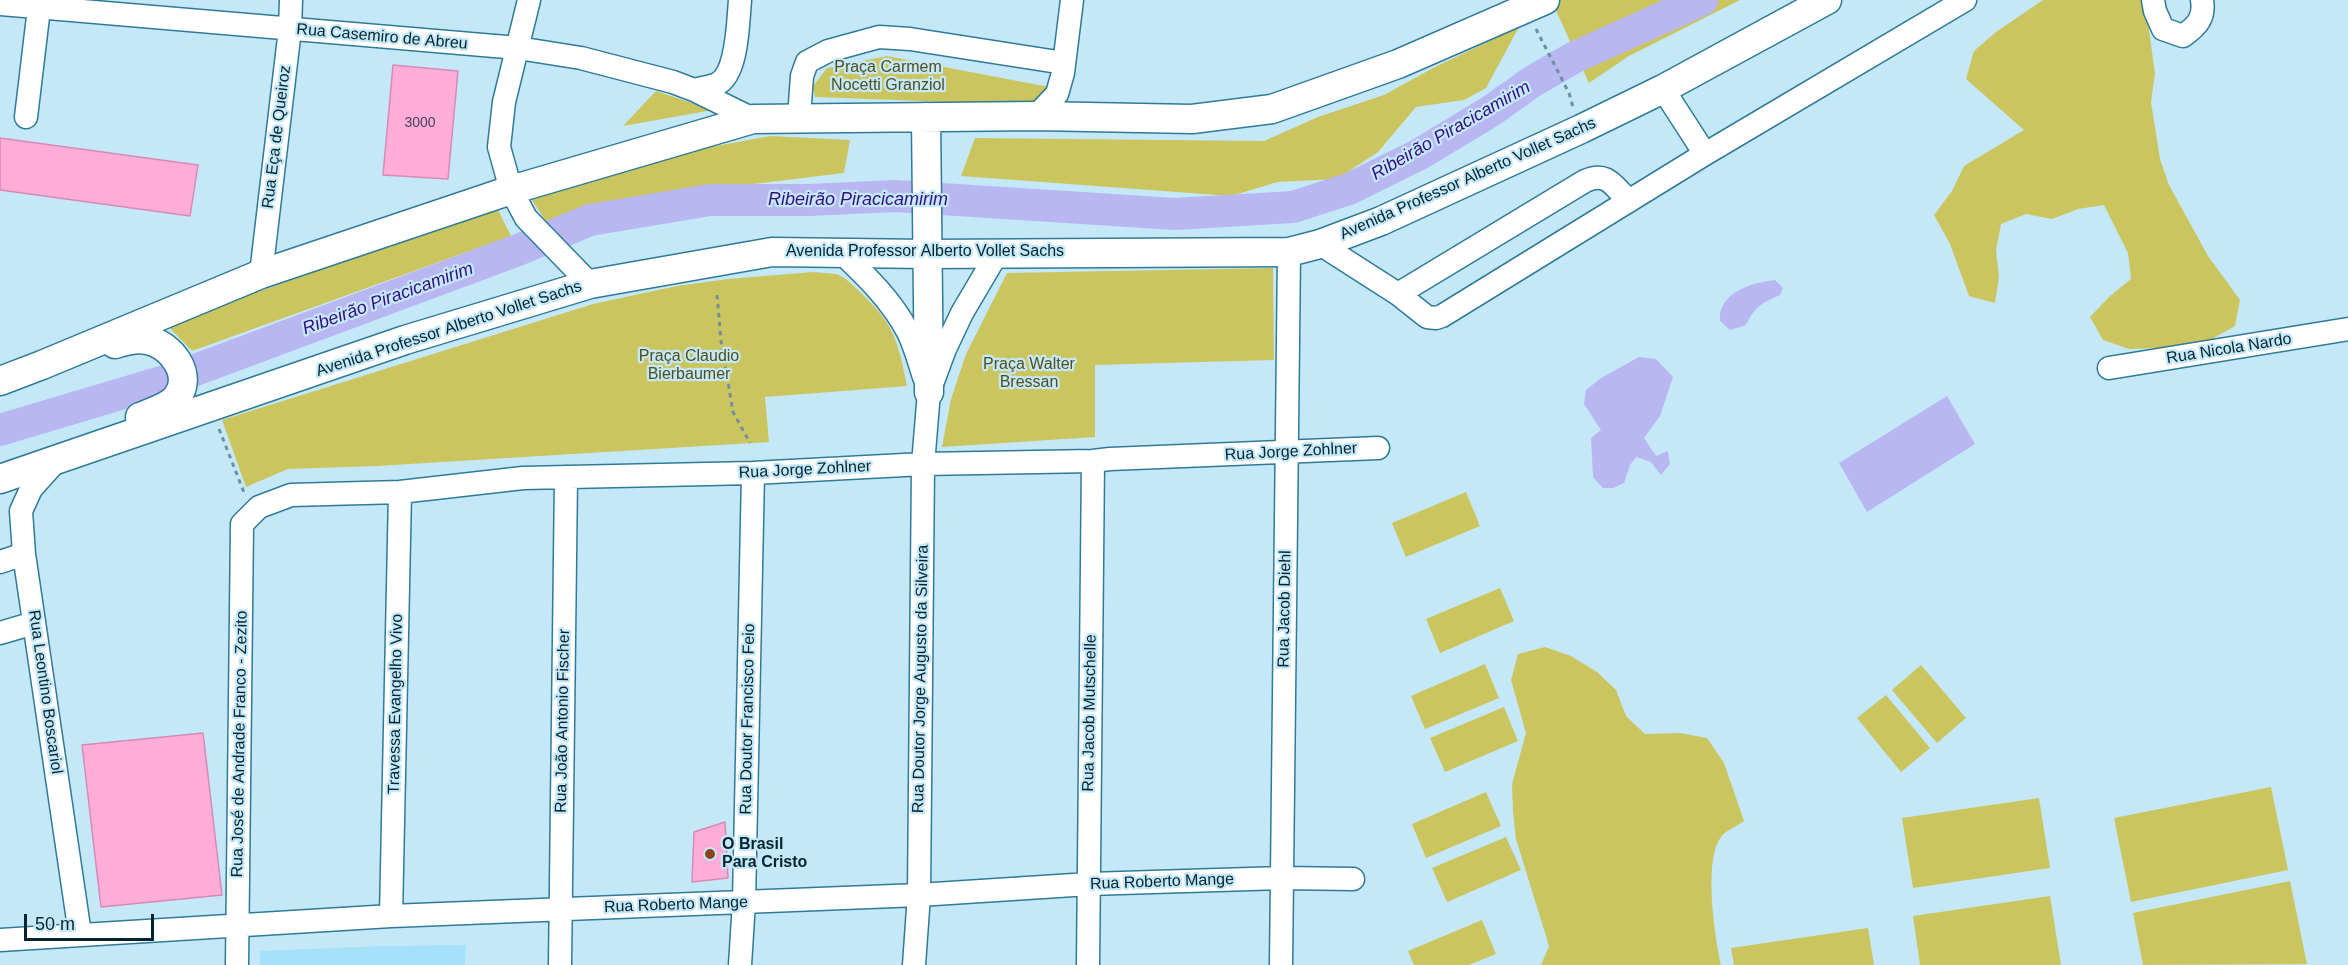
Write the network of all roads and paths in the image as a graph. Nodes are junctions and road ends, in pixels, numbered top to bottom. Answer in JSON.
{"nodes":[{"id":1,"x":291,"y":0,"type":"edge"},
{"id":2,"x":529,"y":0,"type":"edge"},
{"id":3,"x":740,"y":0,"type":"edge"},
{"id":4,"x":1072,"y":0,"type":"edge"},
{"id":5,"x":1545,"y":0,"type":"edge"},
{"id":6,"x":1827,"y":0,"type":"edge"},
{"id":7,"x":1965,"y":0,"type":"edge"},
{"id":8,"x":2153,"y":0,"type":"edge"},
{"id":9,"x":2202,"y":0,"type":"edge"},
{"id":10,"x":0,"y":4,"type":"edge"},
{"id":11,"x":39,"y":4,"type":"edge"},
{"id":12,"x":1506,"y":9,"type":"edge"},
{"id":13,"x":290,"y":29,"type":"junction"},
{"id":14,"x":1538,"y":35,"type":"dead end"},
{"id":15,"x":518,"y":48,"type":"junction"},
{"id":16,"x":1065,"y":63,"type":"junction"},
{"id":17,"x":1663,"y":89,"type":"junction"},
{"id":18,"x":694,"y":90,"type":"junction"},
{"id":19,"x":1569,"y":93,"type":"dead end"},
{"id":20,"x":1036,"y":116,"type":"junction"},
{"id":21,"x":26,"y":117,"type":"dead end"},
{"id":22,"x":799,"y":117,"type":"junction"},
{"id":23,"x":926,"y":117,"type":"junction"},
{"id":24,"x":753,"y":119,"type":"junction"},
{"id":25,"x":1705,"y":154,"type":"junction"},
{"id":26,"x":511,"y":190,"type":"junction"},
{"id":27,"x":1629,"y":201,"type":"junction"},
{"id":28,"x":1320,"y":244,"type":"junction"},
{"id":29,"x":998,"y":252,"type":"junction"},
{"id":30,"x":1289,"y":252,"type":"junction"},
{"id":31,"x":842,"y":253,"type":"junction"},
{"id":32,"x":926,"y":254,"type":"junction"},
{"id":33,"x":261,"y":274,"type":"junction"},
{"id":34,"x":582,"y":276,"type":"junction"},
{"id":35,"x":717,"y":294,"type":"dead end"},
{"id":36,"x":1398,"y":294,"type":"junction"},
{"id":37,"x":2348,"y":329,"type":"edge"},
{"id":38,"x":42,"y":365,"type":"junction"},
{"id":39,"x":2109,"y":368,"type":"dead end"},
{"id":40,"x":0,"y":381,"type":"edge"},
{"id":41,"x":929,"y":392,"type":"junction"},
{"id":42,"x":211,"y":407,"type":"junction"},
{"id":43,"x":750,"y":443,"type":"dead end"},
{"id":44,"x":1378,"y":448,"type":"dead end"},
{"id":45,"x":1286,"y":453,"type":"junction"},
{"id":46,"x":57,"y":460,"type":"junction"},
{"id":47,"x":1093,"y":461,"type":"junction"},
{"id":48,"x":923,"y":464,"type":"junction"},
{"id":49,"x":753,"y":473,"type":"junction"},
{"id":50,"x":566,"y":477,"type":"junction"},
{"id":51,"x":0,"y":479,"type":"edge"},
{"id":52,"x":400,"y":492,"type":"junction"},
{"id":53,"x":247,"y":519,"type":"junction"},
{"id":54,"x":24,"y":554,"type":"junction"},
{"id":55,"x":0,"y":562,"type":"edge"},
{"id":56,"x":34,"y":623,"type":"junction"},
{"id":57,"x":0,"y":633,"type":"edge"},
{"id":58,"x":1282,"y":878,"type":"junction"},
{"id":59,"x":1353,"y":879,"type":"dead end"},
{"id":60,"x":1089,"y":884,"type":"junction"},
{"id":61,"x":919,"y":895,"type":"junction"},
{"id":62,"x":744,"y":902,"type":"junction"},
{"id":63,"x":560,"y":909,"type":"junction"},
{"id":64,"x":391,"y":916,"type":"junction"},
{"id":65,"x":238,"y":924,"type":"junction"},
{"id":66,"x":80,"y":934,"type":"junction"},
{"id":67,"x":0,"y":940,"type":"edge"},
{"id":68,"x":237,"y":965,"type":"edge"},
{"id":69,"x":560,"y":965,"type":"edge"},
{"id":70,"x":740,"y":965,"type":"edge"},
{"id":71,"x":914,"y":965,"type":"edge"},
{"id":72,"x":1088,"y":965,"type":"edge"},
{"id":73,"x":1281,"y":965,"type":"edge"}],
"edges":[{"from":1,"to":13,"type":"street","name":"Rua Eça de Queiroz"},
{"from":2,"to":15,"type":"street"},
{"from":3,"to":18,"type":"street"},
{"from":4,"to":16,"type":"street"},
{"from":5,"to":12,"type":"main road"},
{"from":6,"to":17,"type":"main road","name":"Avenida Professor Alberto Vollet Sachs"},
{"from":7,"to":25,"type":"street"},
{"from":8,"to":9,"type":"street"},
{"from":10,"to":11,"type":"street","name":"Rua Casemiro de Abreu"},
{"from":11,"to":13,"type":"street","name":"Rua Casemiro de Abreu"},
{"from":11,"to":21,"type":"street"},
{"from":12,"to":20,"type":"main road"},
{"from":13,"to":15,"type":"street","name":"Rua Casemiro de Abreu"},
{"from":13,"to":33,"type":"street","name":"Rua Eça de Queiroz"},
{"from":14,"to":19,"type":"path"},
{"from":15,"to":18,"type":"street","name":"Rua Casemiro de Abreu"},
{"from":15,"to":26,"type":"street"},
{"from":16,"to":20,"type":"street"},
{"from":16,"to":22,"type":"street"},
{"from":17,"to":25,"type":"street"},
{"from":17,"to":28,"type":"main road","name":"Avenida Professor Alberto Vollet Sachs"},
{"from":18,"to":24,"type":"street","name":"Rua Casemiro de Abreu"},
{"from":20,"to":23,"type":"main road"},
{"from":22,"to":23,"type":"main road"},
{"from":22,"to":24,"type":"main road"},
{"from":23,"to":32,"type":"main road"},
{"from":24,"to":26,"type":"main road"},
{"from":25,"to":27,"type":"street"},
{"from":26,"to":33,"type":"main road"},
{"from":26,"to":34,"type":"street"},
{"from":27,"to":36,"type":"street"},
{"from":27,"to":36,"type":"street"},
{"from":28,"to":30,"type":"main road","name":"Avenida Professor Alberto Vollet Sachs"},
{"from":28,"to":36,"type":"street"},
{"from":29,"to":30,"type":"main road","name":"Avenida Professor Alberto Vollet Sachs"},
{"from":29,"to":32,"type":"main road","name":"Avenida Professor Alberto Vollet Sachs"},
{"from":29,"to":41,"type":"street","name":"Rua Doutor Jorge Augusto da Silveira"},
{"from":30,"to":45,"type":"street","name":"Rua Jacob Diehl"},
{"from":31,"to":32,"type":"main road","name":"Avenida Professor Alberto Vollet Sachs"},
{"from":31,"to":34,"type":"main road","name":"Avenida Professor Alberto Vollet Sachs"},
{"from":31,"to":41,"type":"street","name":"Rua Doutor Jorge Augusto da Silveira"},
{"from":32,"to":41,"type":"main road"},
{"from":33,"to":38,"type":"main road"},
{"from":34,"to":42,"type":"main road","name":"Avenida Professor Alberto Vollet Sachs"},
{"from":35,"to":43,"type":"path"},
{"from":37,"to":39,"type":"street","name":"Rua Nicola Nardo"},
{"from":38,"to":40,"type":"main road"},
{"from":38,"to":46,"type":"main road"},
{"from":41,"to":48,"type":"street","name":"Rua Doutor Jorge Augusto da Silveira"},
{"from":42,"to":46,"type":"main road","name":"Avenida Professor Alberto Vollet Sachs"},
{"from":42,"to":53,"type":"path"},
{"from":44,"to":45,"type":"street","name":"Rua Jorge Zohlner"},
{"from":45,"to":47,"type":"street","name":"Rua Jorge Zohlner"},
{"from":45,"to":58,"type":"street","name":"Rua Jacob Diehl"},
{"from":46,"to":51,"type":"main road","name":"Avenida Professor Alberto Vollet Sachs"},
{"from":46,"to":54,"type":"street","name":"Rua Leontino Boscariol"},
{"from":47,"to":48,"type":"street","name":"Rua Jorge Zohlner"},
{"from":47,"to":60,"type":"street","name":"Rua Jacob Mutschelle"},
{"from":48,"to":49,"type":"street","name":"Rua Jorge Zohlner"},
{"from":48,"to":61,"type":"street","name":"Rua Doutor Jorge Augusto da Silveira"},
{"from":49,"to":50,"type":"street","name":"Rua Jorge Zohlner"},
{"from":49,"to":62,"type":"street","name":"Rua Doutor Francisco Feio"},
{"from":50,"to":52,"type":"street","name":"Rua Jorge Zohlner"},
{"from":50,"to":63,"type":"street","name":"Rua João Antonio Fischer"},
{"from":52,"to":53,"type":"street","name":"Rua Jorge Zohlner"},
{"from":52,"to":64,"type":"street","name":"Travessa Evangelho Vivo"},
{"from":53,"to":65,"type":"street","name":"Rua José de Andrade Franco - Zezito"},
{"from":54,"to":55,"type":"street"},
{"from":54,"to":56,"type":"street","name":"Rua Leontino Boscariol"},
{"from":56,"to":57,"type":"street"},
{"from":56,"to":66,"type":"street","name":"Rua Leontino Boscariol"},
{"from":58,"to":59,"type":"street","name":"Rua Roberto Mange"},
{"from":58,"to":60,"type":"street","name":"Rua Roberto Mange"},
{"from":58,"to":73,"type":"street","name":"Rua Jacob Diehl"},
{"from":60,"to":61,"type":"street","name":"Rua Roberto Mange"},
{"from":60,"to":72,"type":"street","name":"Rua Jacob Mutschelle"},
{"from":61,"to":62,"type":"street","name":"Rua Roberto Mange"},
{"from":61,"to":71,"type":"street","name":"Rua Doutor Jorge Augusto da Silveira"},
{"from":62,"to":63,"type":"street","name":"Rua Roberto Mange"},
{"from":62,"to":70,"type":"street","name":"Rua Doutor Francisco Feio"},
{"from":63,"to":64,"type":"street","name":"Rua Roberto Mange"},
{"from":63,"to":69,"type":"street","name":"Rua João Antonio Fischer"},
{"from":64,"to":65,"type":"street","name":"Rua Roberto Mange"},
{"from":65,"to":66,"type":"street","name":"Rua Roberto Mange"},
{"from":65,"to":68,"type":"street","name":"Rua José de Andrade Franco - Zezito"},
{"from":66,"to":67,"type":"street","name":"Rua Roberto Mange"}]}
